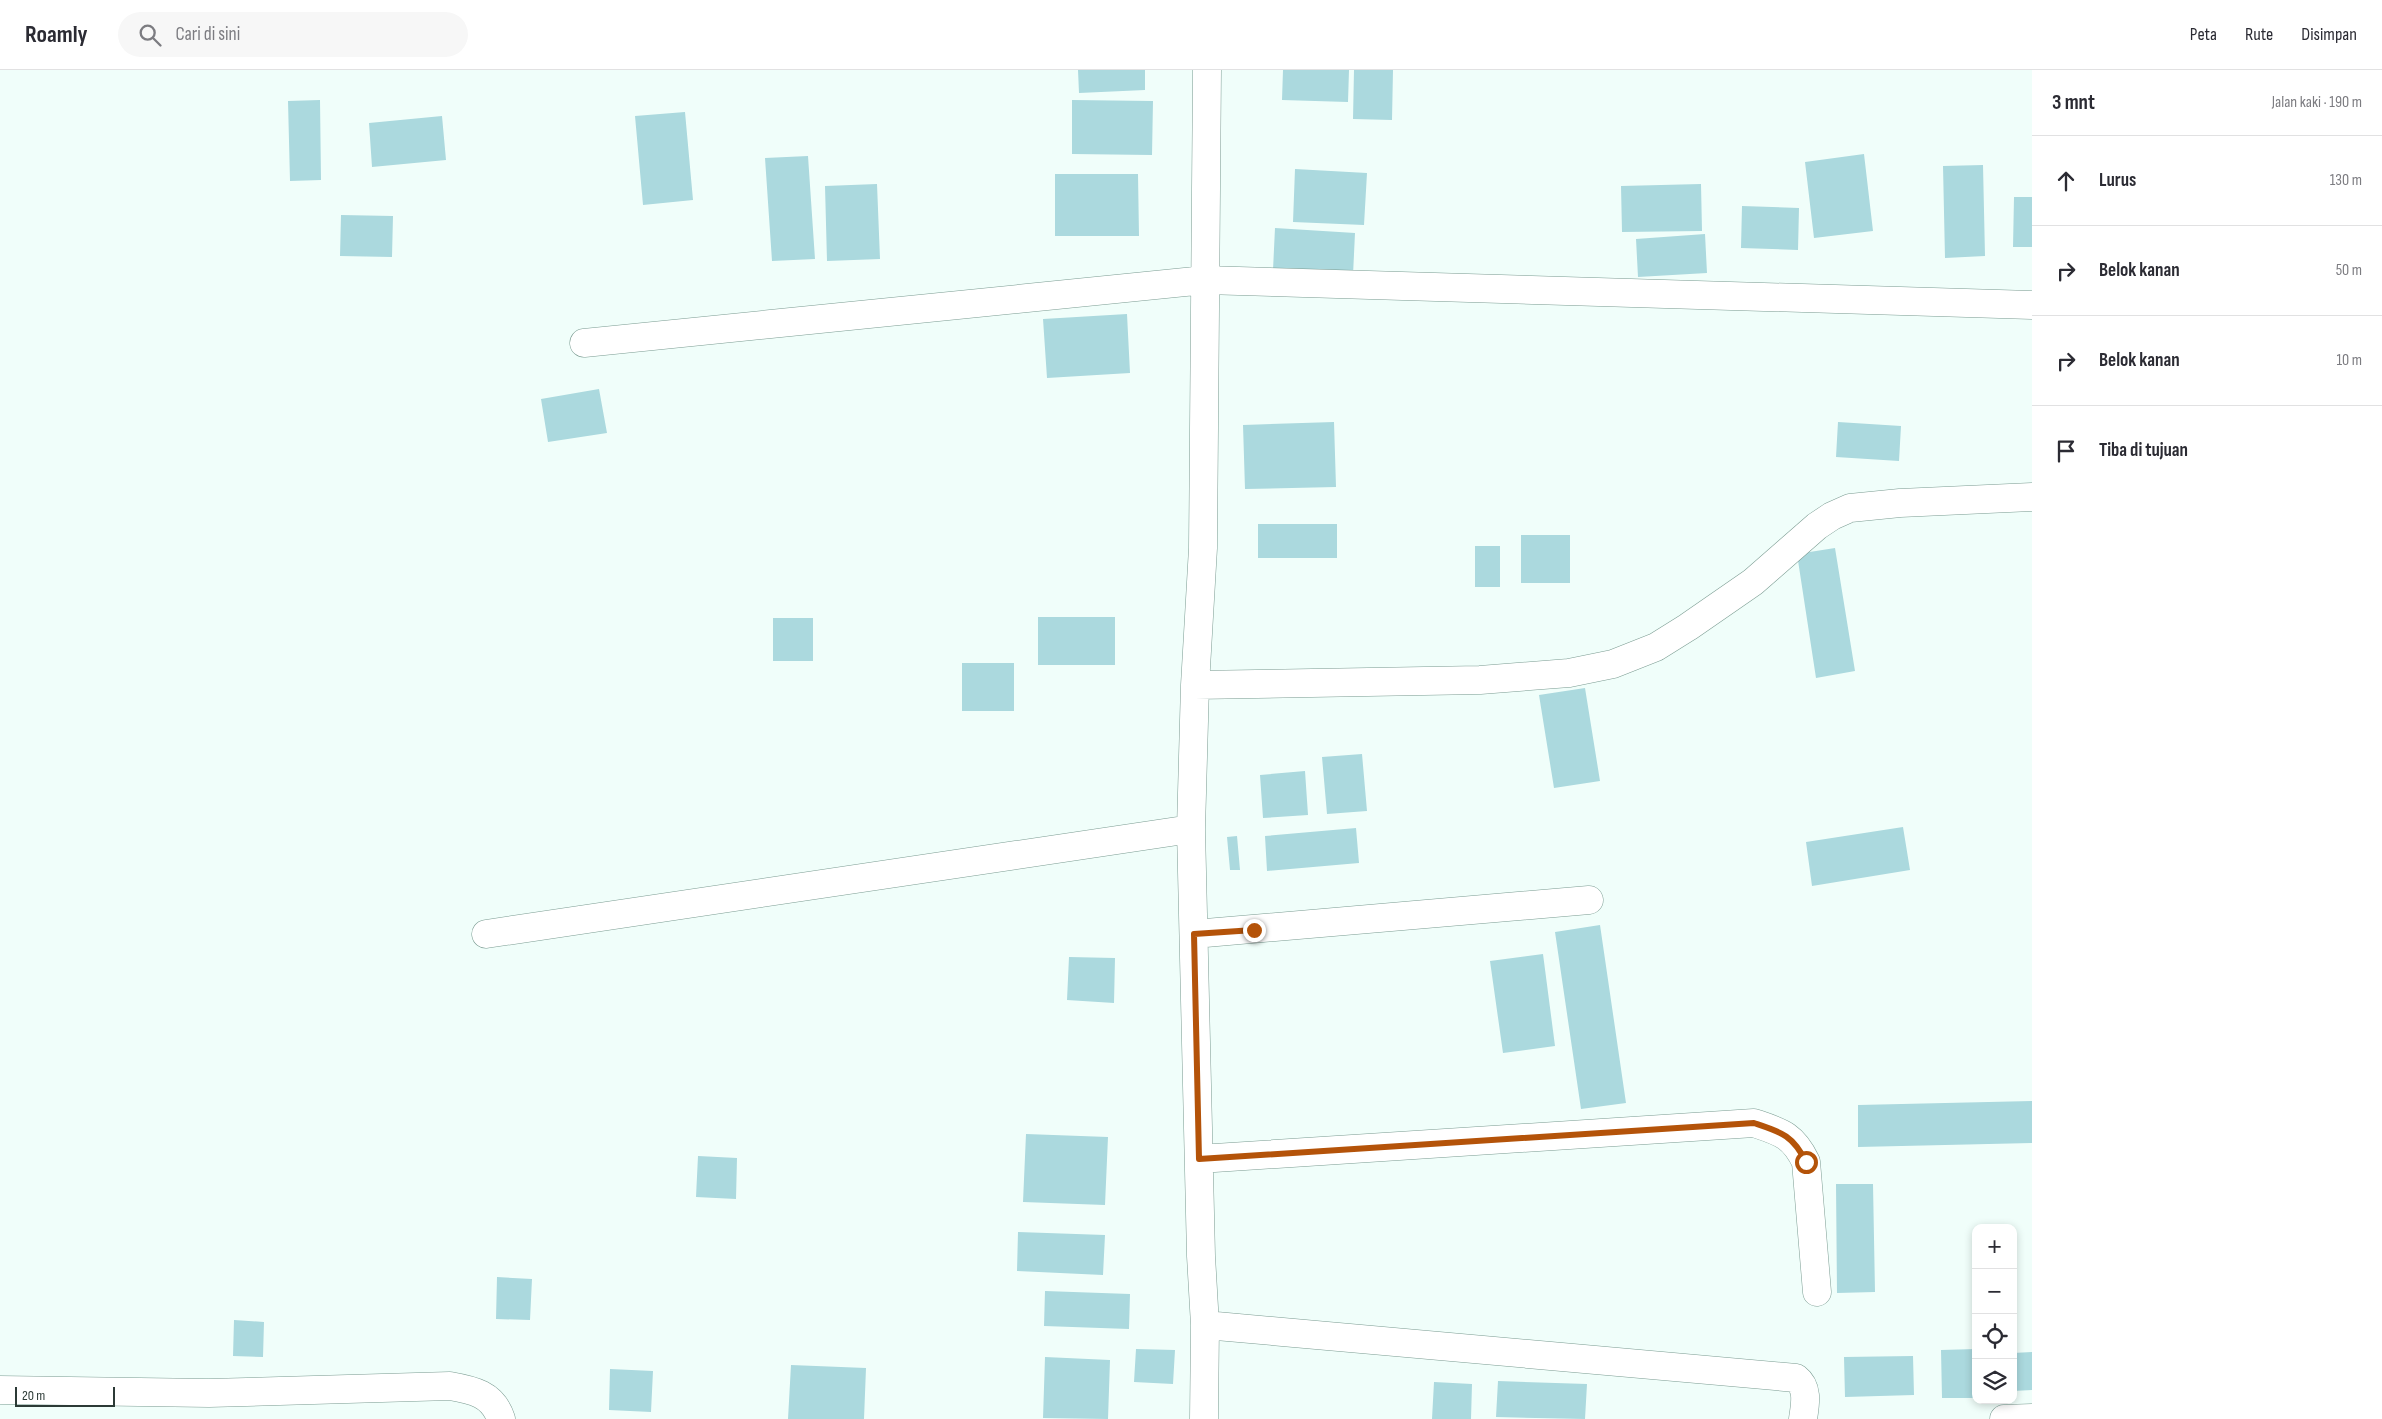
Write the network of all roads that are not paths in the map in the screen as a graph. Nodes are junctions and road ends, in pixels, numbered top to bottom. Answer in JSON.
{"nodes":[{"id":1,"x":1207,"y":70,"type":"edge"},
{"id":2,"x":1205,"y":280,"type":"junction"},
{"id":3,"x":2032,"y":305,"type":"edge"},
{"id":4,"x":584,"y":343,"type":"dead end"},
{"id":5,"x":2032,"y":497,"type":"edge"},
{"id":6,"x":1195,"y":685,"type":"junction"},
{"id":7,"x":1191,"y":829,"type":"junction"},
{"id":8,"x":1589,"y":900,"type":"dead end"},
{"id":9,"x":486,"y":934,"type":"dead end"},
{"id":10,"x":1194,"y":934,"type":"junction"},
{"id":11,"x":1199,"y":1159,"type":"junction"},
{"id":12,"x":1817,"y":1292,"type":"dead end"},
{"id":13,"x":1205,"y":1325,"type":"junction"},
{"id":14,"x":0,"y":1390,"type":"edge"},
{"id":15,"x":2032,"y":1418,"type":"edge"},
{"id":16,"x":501,"y":1419,"type":"edge"},
{"id":17,"x":1204,"y":1419,"type":"edge"},
{"id":18,"x":1803,"y":1419,"type":"edge"},
{"id":19,"x":2004,"y":1419,"type":"edge"}],
"edges":[{"from":1,"to":2,"type":"street"},
{"from":2,"to":3,"type":"street"},
{"from":2,"to":4,"type":"street"},
{"from":2,"to":6,"type":"street"},
{"from":5,"to":6,"type":"street"},
{"from":6,"to":7,"type":"street"},
{"from":7,"to":9,"type":"street"},
{"from":7,"to":10,"type":"street"},
{"from":8,"to":10,"type":"street"},
{"from":10,"to":11,"type":"street"},
{"from":11,"to":12,"type":"street"},
{"from":11,"to":13,"type":"street"},
{"from":13,"to":17,"type":"street"},
{"from":13,"to":18,"type":"street"},
{"from":14,"to":16,"type":"street"},
{"from":15,"to":19,"type":"street"}]}
